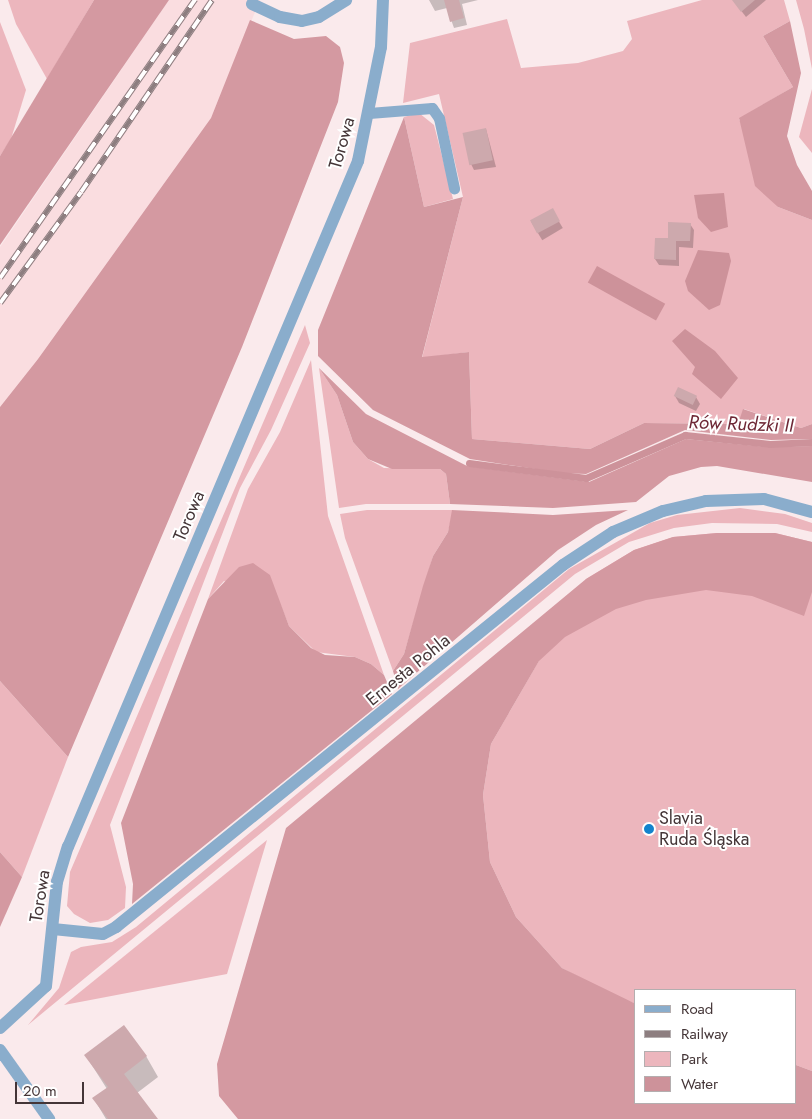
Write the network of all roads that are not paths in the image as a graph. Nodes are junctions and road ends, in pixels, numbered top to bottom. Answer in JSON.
{"nodes":[{"id":1,"x":346,"y":0,"type":"edge"},
{"id":2,"x":382,"y":0,"type":"edge"},
{"id":3,"x":252,"y":4,"type":"dead end"},
{"id":4,"x":369,"y":113,"type":"junction"},
{"id":5,"x":454,"y":188,"type":"dead end"},
{"id":6,"x":812,"y":512,"type":"edge"},
{"id":7,"x":53,"y":929,"type":"junction"},
{"id":8,"x":0,"y":1028,"type":"edge"},
{"id":9,"x":0,"y":1050,"type":"edge"},
{"id":10,"x":49,"y":1119,"type":"edge"}],
"edges":[{"from":1,"to":3,"type":"street"},
{"from":2,"to":4,"type":"street","name":"Torowa"},
{"from":4,"to":5,"type":"lane"},
{"from":4,"to":7,"type":"street","name":"Torowa"},
{"from":6,"to":7,"type":"street","name":"Ernesta Pohla"},
{"from":7,"to":8,"type":"street","name":"Torowa"},
{"from":9,"to":10,"type":"street"}]}
